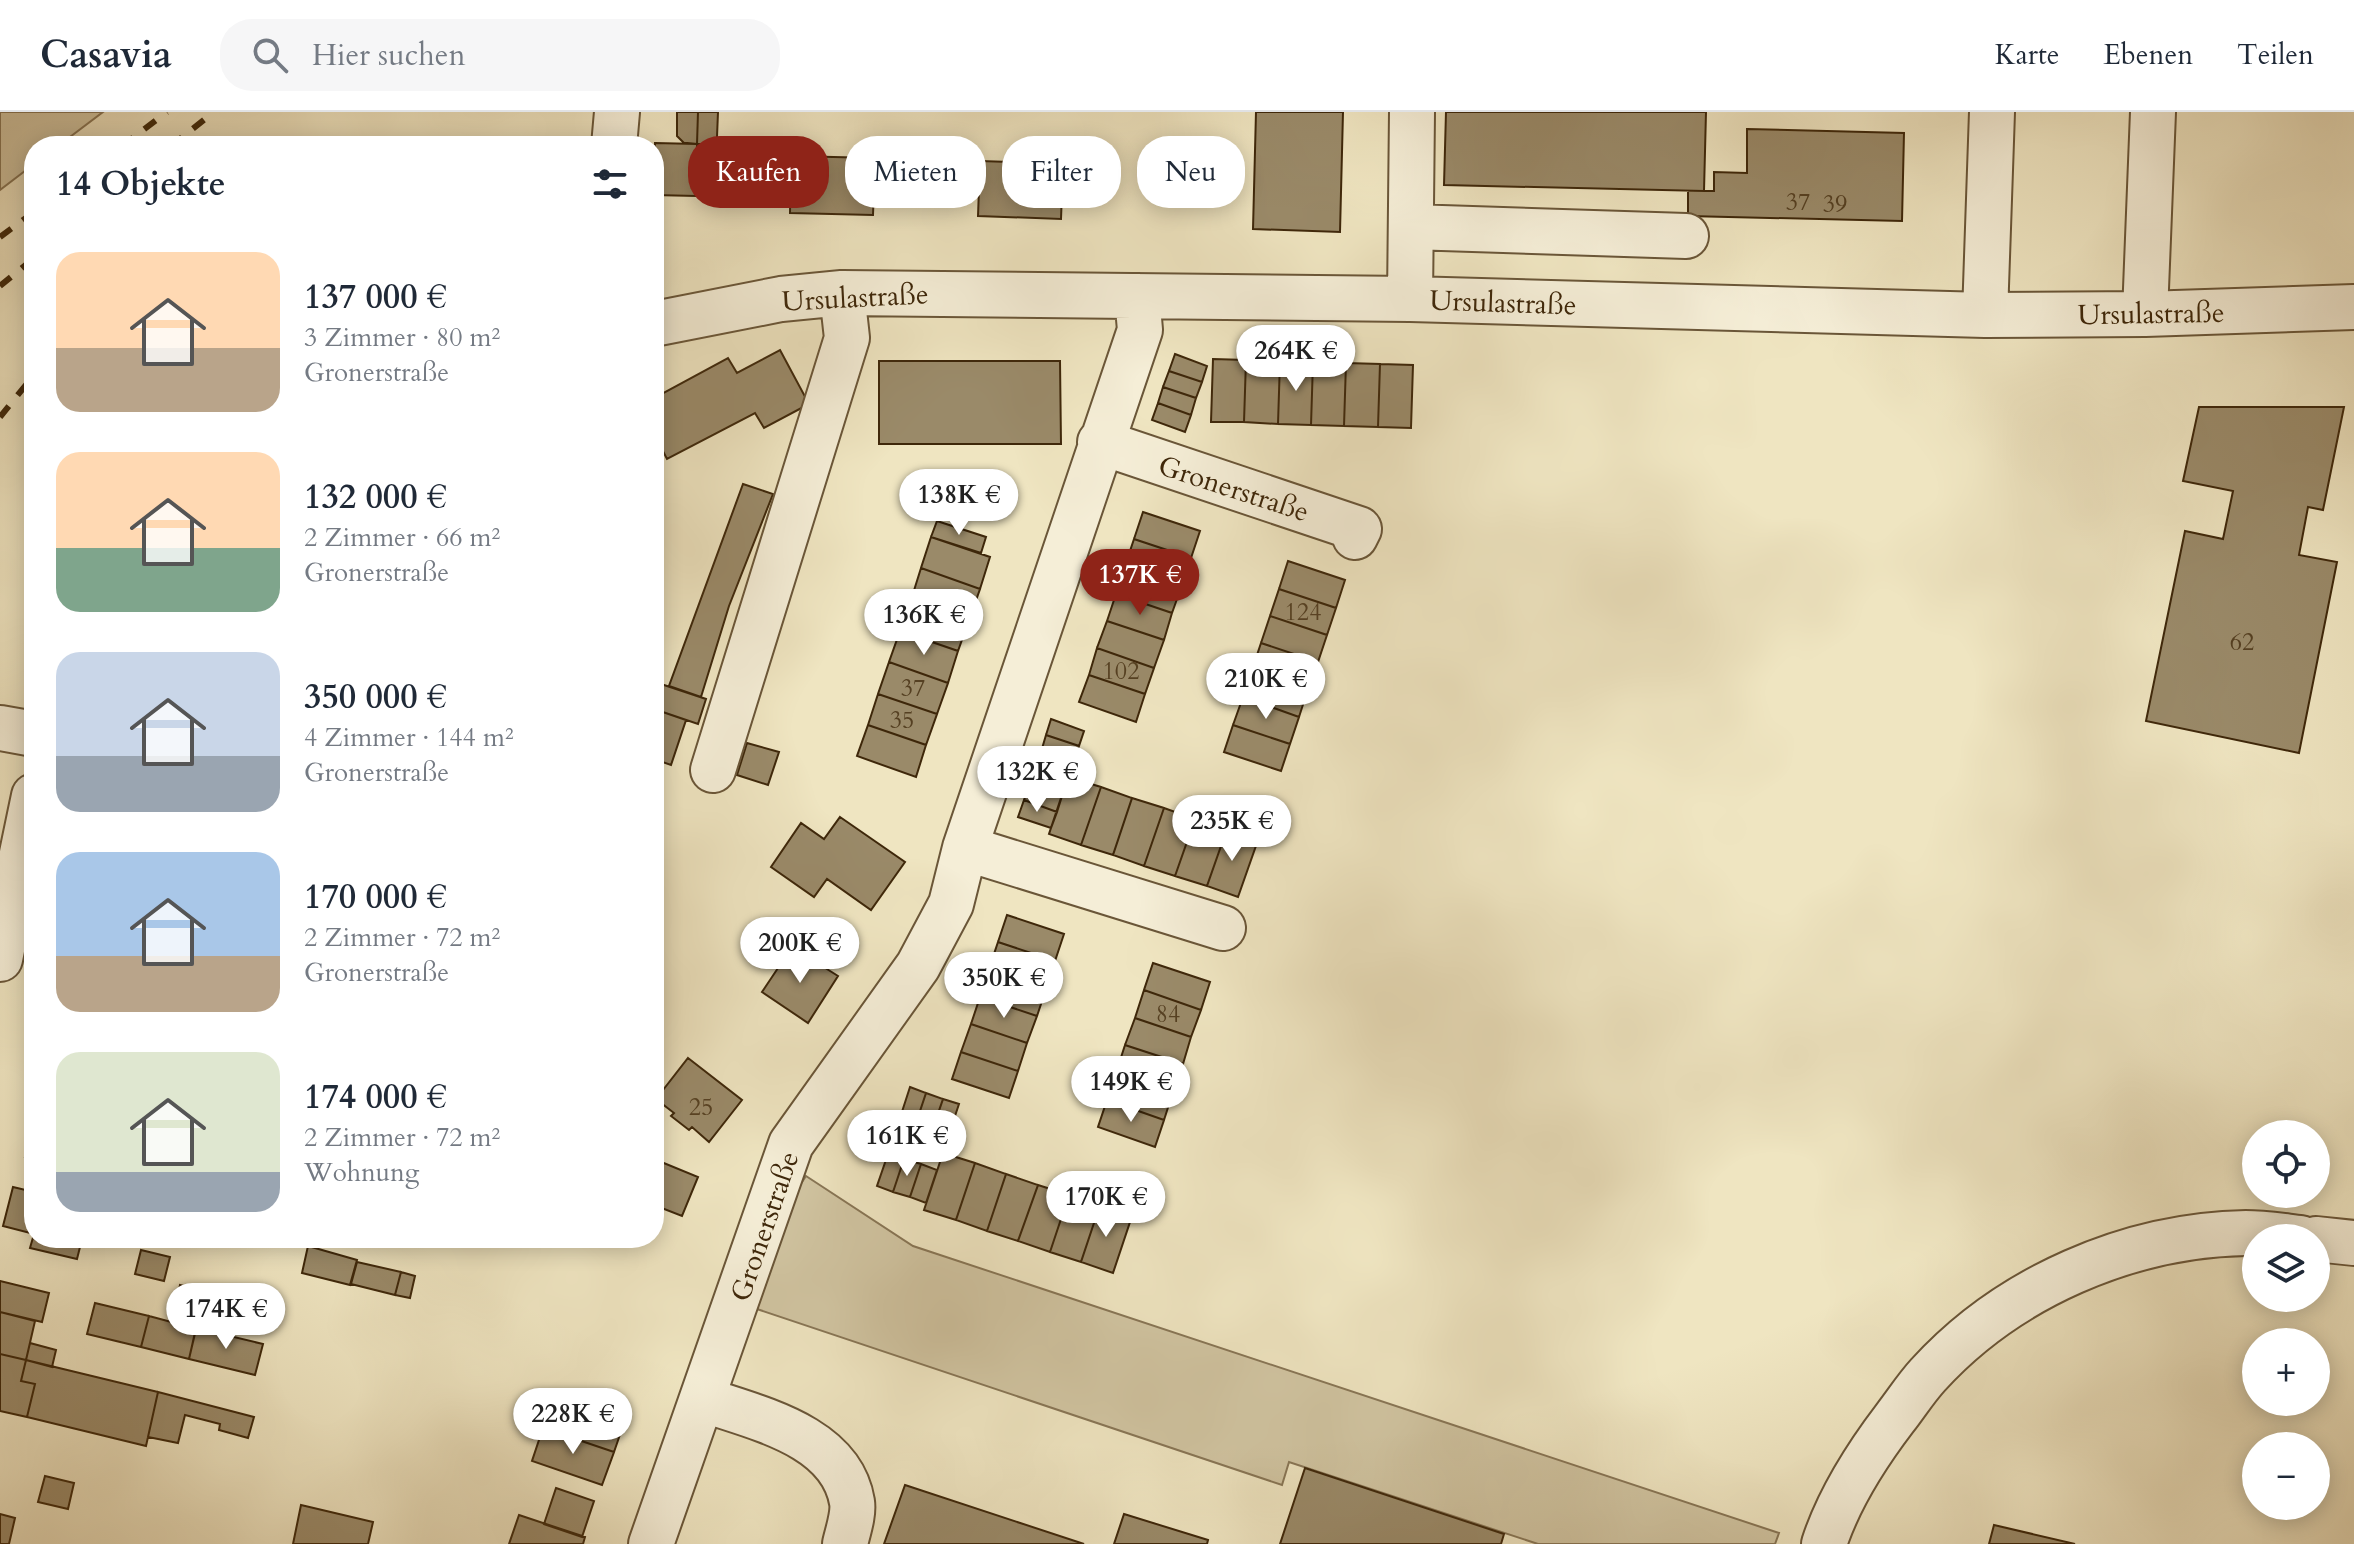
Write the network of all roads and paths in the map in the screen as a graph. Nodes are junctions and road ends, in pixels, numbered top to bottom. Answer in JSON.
{"nodes":[{"id":1,"x":617,"y":112,"type":"edge"},
{"id":2,"x":1412,"y":112,"type":"edge"},
{"id":3,"x":1992,"y":112,"type":"edge"},
{"id":4,"x":2153,"y":112,"type":"edge"},
{"id":5,"x":615,"y":136,"type":"edge"},
{"id":6,"x":1411,"y":227,"type":"junction"},
{"id":7,"x":1686,"y":236,"type":"dead end"},
{"id":8,"x":857,"y":293,"type":"junction"},
{"id":9,"x":1137,"y":296,"type":"junction"},
{"id":10,"x":1410,"y":299,"type":"junction"},
{"id":11,"x":2354,"y":307,"type":"edge"},
{"id":12,"x":2145,"y":314,"type":"junction"},
{"id":13,"x":1985,"y":315,"type":"junction"},
{"id":14,"x":664,"y":322,"type":"edge"},
{"id":15,"x":853,"y":422,"type":"dead end"},
{"id":16,"x":1100,"y":442,"type":"junction"},
{"id":17,"x":1355,"y":537,"type":"dead end"},
{"id":18,"x":0,"y":728,"type":"edge"},
{"id":19,"x":24,"y":732,"type":"edge"},
{"id":20,"x":713,"y":770,"type":"dead end"},
{"id":21,"x":24,"y":844,"type":"edge"},
{"id":22,"x":965,"y":848,"type":"junction"},
{"id":23,"x":1223,"y":928,"type":"dead end"},
{"id":24,"x":0,"y":959,"type":"edge"},
{"id":25,"x":2242,"y":1234,"type":"edge"},
{"id":26,"x":2330,"y":1240,"type":"edge"},
{"id":27,"x":2354,"y":1243,"type":"edge"},
{"id":28,"x":702,"y":1399,"type":"junction"},
{"id":29,"x":651,"y":1544,"type":"edge"},
{"id":30,"x":845,"y":1544,"type":"edge"},
{"id":31,"x":1824,"y":1544,"type":"edge"}],
"edges":[{"from":1,"to":5,"type":"street"},
{"from":2,"to":6,"type":"street"},
{"from":3,"to":13,"type":"street"},
{"from":4,"to":12,"type":"street"},
{"from":6,"to":7,"type":"street"},
{"from":6,"to":10,"type":"street"},
{"from":8,"to":9,"type":"street","name":"Ursulastraße"},
{"from":8,"to":14,"type":"street","name":"Ursulastraße"},
{"from":8,"to":15,"type":"street"},
{"from":8,"to":20,"type":"street"},
{"from":9,"to":10,"type":"street","name":"Ursulastraße"},
{"from":9,"to":16,"type":"street","name":"Gronerstraße"},
{"from":10,"to":13,"type":"street","name":"Ursulastraße"},
{"from":11,"to":12,"type":"street","name":"Ursulastraße"},
{"from":12,"to":13,"type":"street","name":"Ursulastraße"},
{"from":16,"to":17,"type":"street","name":"Gronerstraße"},
{"from":16,"to":22,"type":"street","name":"Gronerstraße"},
{"from":18,"to":19,"type":"street"},
{"from":21,"to":24,"type":"street"},
{"from":22,"to":23,"type":"street"},
{"from":22,"to":28,"type":"street","name":"Gronerstraße"},
{"from":25,"to":31,"type":"street"},
{"from":26,"to":27,"type":"street"},
{"from":28,"to":29,"type":"street","name":"Gronerstraße"},
{"from":28,"to":30,"type":"street"}]}
